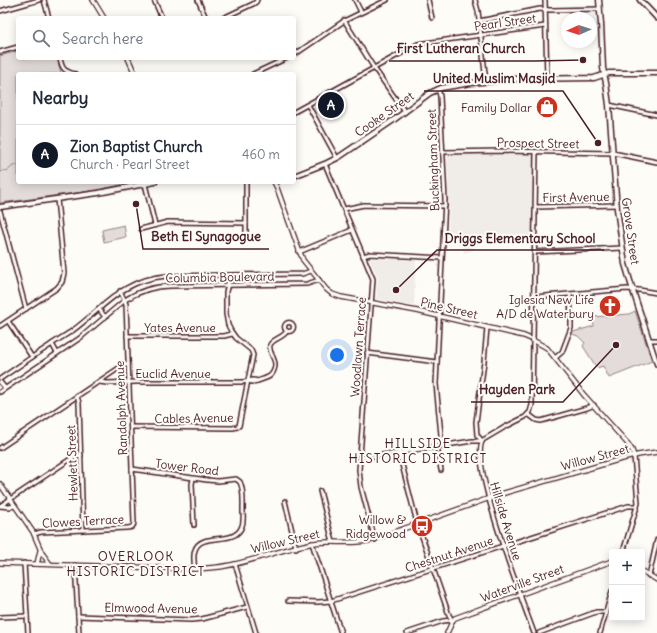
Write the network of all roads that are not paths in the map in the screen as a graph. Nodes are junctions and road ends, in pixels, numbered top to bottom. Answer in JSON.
{"nodes":[{"id":1,"x":39,"y":0,"type":"edge"},
{"id":2,"x":44,"y":0,"type":"edge"},
{"id":3,"x":93,"y":0,"type":"edge"},
{"id":4,"x":154,"y":0,"type":"edge"},
{"id":5,"x":198,"y":0,"type":"edge"},
{"id":6,"x":257,"y":0,"type":"edge"},
{"id":7,"x":354,"y":0,"type":"edge"},
{"id":8,"x":387,"y":0,"type":"edge"},
{"id":9,"x":428,"y":0,"type":"edge"},
{"id":10,"x":476,"y":0,"type":"edge"},
{"id":11,"x":545,"y":0,"type":"edge"},
{"id":12,"x":599,"y":0,"type":"edge"},
{"id":13,"x":640,"y":0,"type":"edge"},
{"id":14,"x":545,"y":9,"type":"junction"},
{"id":15,"x":600,"y":9,"type":"junction"},
{"id":16,"x":0,"y":11,"type":"edge"},
{"id":17,"x":360,"y":12,"type":"junction"},
{"id":18,"x":48,"y":16,"type":"edge"},
{"id":19,"x":103,"y":16,"type":"edge"},
{"id":20,"x":161,"y":16,"type":"edge"},
{"id":21,"x":205,"y":16,"type":"edge"},
{"id":22,"x":227,"y":16,"type":"edge"},
{"id":23,"x":432,"y":18,"type":"dead end"},
{"id":24,"x":657,"y":18,"type":"edge"},
{"id":25,"x":344,"y":20,"type":"junction"},
{"id":26,"x":479,"y":21,"type":"junction"},
{"id":27,"x":545,"y":26,"type":"junction"},
{"id":28,"x":481,"y":35,"type":"junction"},
{"id":29,"x":16,"y":48,"type":"edge"},
{"id":30,"x":0,"y":52,"type":"edge"},
{"id":31,"x":296,"y":54,"type":"edge"},
{"id":32,"x":61,"y":60,"type":"edge"},
{"id":33,"x":129,"y":60,"type":"edge"},
{"id":34,"x":283,"y":60,"type":"edge"},
{"id":35,"x":374,"y":68,"type":"junction"},
{"id":36,"x":68,"y":72,"type":"edge"},
{"id":37,"x":134,"y":72,"type":"edge"},
{"id":38,"x":257,"y":72,"type":"edge"},
{"id":39,"x":657,"y":73,"type":"edge"},
{"id":40,"x":604,"y":75,"type":"junction"},
{"id":41,"x":547,"y":79,"type":"junction"},
{"id":42,"x":486,"y":82,"type":"junction"},
{"id":43,"x":438,"y":89,"type":"junction"},
{"id":44,"x":308,"y":105,"type":"junction"},
{"id":45,"x":609,"y":105,"type":"junction"},
{"id":46,"x":296,"y":111,"type":"edge"},
{"id":47,"x":405,"y":112,"type":"junction"},
{"id":48,"x":657,"y":115,"type":"edge"},
{"id":49,"x":443,"y":152,"type":"junction"},
{"id":50,"x":536,"y":152,"type":"junction"},
{"id":51,"x":613,"y":153,"type":"junction"},
{"id":52,"x":337,"y":158,"type":"junction"},
{"id":53,"x":657,"y":162,"type":"edge"},
{"id":54,"x":325,"y":164,"type":"junction"},
{"id":55,"x":296,"y":175,"type":"edge"},
{"id":56,"x":145,"y":184,"type":"joint"},
{"id":57,"x":246,"y":184,"type":"edge"},
{"id":58,"x":275,"y":184,"type":"edge"},
{"id":59,"x":57,"y":199,"type":"junction"},
{"id":60,"x":617,"y":205,"type":"junction"},
{"id":61,"x":445,"y":206,"type":"junction"},
{"id":62,"x":536,"y":206,"type":"junction"},
{"id":63,"x":0,"y":207,"type":"edge"},
{"id":64,"x":344,"y":209,"type":"junction"},
{"id":65,"x":0,"y":211,"type":"edge"},
{"id":66,"x":246,"y":223,"type":"junction"},
{"id":67,"x":155,"y":225,"type":"junction"},
{"id":68,"x":142,"y":229,"type":"dead end"},
{"id":69,"x":352,"y":230,"type":"junction"},
{"id":70,"x":246,"y":240,"type":"dead end"},
{"id":71,"x":622,"y":248,"type":"junction"},
{"id":72,"x":299,"y":252,"type":"junction"},
{"id":73,"x":535,"y":252,"type":"junction"},
{"id":74,"x":363,"y":256,"type":"junction"},
{"id":75,"x":442,"y":258,"type":"junction"},
{"id":76,"x":311,"y":271,"type":"junction"},
{"id":77,"x":230,"y":275,"type":"junction"},
{"id":78,"x":318,"y":280,"type":"junction"},
{"id":79,"x":228,"y":285,"type":"junction"},
{"id":80,"x":632,"y":289,"type":"junction"},
{"id":81,"x":120,"y":291,"type":"junction"},
{"id":82,"x":657,"y":293,"type":"edge"},
{"id":83,"x":570,"y":294,"type":"junction"},
{"id":84,"x":534,"y":297,"type":"junction"},
{"id":85,"x":125,"y":300,"type":"junction"},
{"id":86,"x":371,"y":302,"type":"junction"},
{"id":87,"x":26,"y":309,"type":"junction"},
{"id":88,"x":98,"y":309,"type":"junction"},
{"id":89,"x":439,"y":316,"type":"junction"},
{"id":90,"x":105,"y":317,"type":"junction"},
{"id":91,"x":8,"y":321,"type":"junction"},
{"id":92,"x":0,"y":326,"type":"edge"},
{"id":93,"x":487,"y":328,"type":"junction"},
{"id":94,"x":287,"y":331,"type":"dead end"},
{"id":95,"x":232,"y":334,"type":"junction"},
{"id":96,"x":127,"y":336,"type":"junction"},
{"id":97,"x":534,"y":340,"type":"junction"},
{"id":98,"x":650,"y":340,"type":"junction"},
{"id":99,"x":657,"y":340,"type":"edge"},
{"id":100,"x":52,"y":344,"type":"junction"},
{"id":101,"x":57,"y":353,"type":"junction"},
{"id":102,"x":367,"y":353,"type":"junction"},
{"id":103,"x":32,"y":357,"type":"junction"},
{"id":104,"x":555,"y":358,"type":"junction"},
{"id":105,"x":437,"y":362,"type":"junction"},
{"id":106,"x":128,"y":364,"type":"junction"},
{"id":107,"x":657,"y":364,"type":"edge"},
{"id":108,"x":0,"y":380,"type":"edge"},
{"id":109,"x":248,"y":381,"type":"junction"},
{"id":110,"x":99,"y":382,"type":"junction"},
{"id":111,"x":129,"y":383,"type":"junction"},
{"id":112,"x":5,"y":388,"type":"junction"},
{"id":113,"x":0,"y":392,"type":"edge"},
{"id":114,"x":77,"y":396,"type":"junction"},
{"id":115,"x":594,"y":405,"type":"junction"},
{"id":116,"x":528,"y":414,"type":"junction"},
{"id":117,"x":131,"y":428,"type":"junction"},
{"id":118,"x":482,"y":442,"type":"junction"},
{"id":119,"x":437,"y":446,"type":"junction"},
{"id":120,"x":442,"y":446,"type":"junction"},
{"id":121,"x":0,"y":448,"type":"edge"},
{"id":122,"x":657,"y":452,"type":"edge"},
{"id":123,"x":399,"y":453,"type":"junction"},
{"id":124,"x":80,"y":454,"type":"junction"},
{"id":125,"x":634,"y":456,"type":"junction"},
{"id":126,"x":359,"y":458,"type":"junction"},
{"id":127,"x":132,"y":469,"type":"junction"},
{"id":128,"x":441,"y":470,"type":"dead end"},
{"id":129,"x":193,"y":478,"type":"junction"},
{"id":130,"x":0,"y":484,"type":"edge"},
{"id":131,"x":320,"y":491,"type":"dead end"},
{"id":132,"x":489,"y":498,"type":"junction"},
{"id":133,"x":10,"y":499,"type":"junction"},
{"id":134,"x":284,"y":501,"type":"dead end"},
{"id":135,"x":0,"y":506,"type":"edge"},
{"id":136,"x":15,"y":506,"type":"junction"},
{"id":137,"x":637,"y":506,"type":"junction"},
{"id":138,"x":418,"y":524,"type":"junction"},
{"id":139,"x":194,"y":525,"type":"dead end"},
{"id":140,"x":133,"y":526,"type":"joint"},
{"id":141,"x":83,"y":530,"type":"junction"},
{"id":142,"x":34,"y":534,"type":"junction"},
{"id":143,"x":375,"y":540,"type":"junction"},
{"id":144,"x":657,"y":540,"type":"edge"},
{"id":145,"x":333,"y":542,"type":"junction"},
{"id":146,"x":312,"y":544,"type":"junction"},
{"id":147,"x":504,"y":546,"type":"junction"},
{"id":148,"x":296,"y":548,"type":"junction"},
{"id":149,"x":625,"y":549,"type":"edge"},
{"id":150,"x":40,"y":550,"type":"junction"},
{"id":151,"x":609,"y":562,"type":"edge"},
{"id":152,"x":0,"y":563,"type":"edge"},
{"id":153,"x":24,"y":563,"type":"junction"},
{"id":154,"x":37,"y":564,"type":"junction"},
{"id":155,"x":50,"y":564,"type":"junction"},
{"id":156,"x":235,"y":564,"type":"junction"},
{"id":157,"x":76,"y":565,"type":"junction"},
{"id":158,"x":195,"y":568,"type":"junction"},
{"id":159,"x":433,"y":568,"type":"junction"},
{"id":160,"x":645,"y":573,"type":"edge"},
{"id":161,"x":649,"y":576,"type":"junction"},
{"id":162,"x":657,"y":580,"type":"edge"},
{"id":163,"x":521,"y":594,"type":"junction"},
{"id":164,"x":288,"y":601,"type":"dead end"},
{"id":165,"x":331,"y":601,"type":"junction"},
{"id":166,"x":609,"y":602,"type":"edge"},
{"id":167,"x":248,"y":607,"type":"junction"},
{"id":168,"x":606,"y":612,"type":"junction"},
{"id":169,"x":27,"y":616,"type":"junction"},
{"id":170,"x":78,"y":616,"type":"junction"},
{"id":171,"x":0,"y":617,"type":"edge"},
{"id":172,"x":452,"y":620,"type":"junction"},
{"id":173,"x":28,"y":633,"type":"edge"},
{"id":174,"x":79,"y":633,"type":"edge"},
{"id":175,"x":256,"y":633,"type":"edge"},
{"id":176,"x":341,"y":633,"type":"edge"},
{"id":177,"x":407,"y":633,"type":"edge"},
{"id":178,"x":447,"y":633,"type":"edge"},
{"id":179,"x":534,"y":633,"type":"edge"},
{"id":180,"x":539,"y":633,"type":"edge"},
{"id":181,"x":600,"y":633,"type":"edge"}],
"edges":[{"from":1,"to":16,"type":"street"},
{"from":2,"to":18,"type":"street"},
{"from":3,"to":19,"type":"street"},
{"from":4,"to":20,"type":"street"},
{"from":5,"to":21,"type":"street"},
{"from":6,"to":22,"type":"street"},
{"from":7,"to":17,"type":"street"},
{"from":8,"to":17,"type":"street"},
{"from":9,"to":23,"type":"street"},
{"from":10,"to":26,"type":"street"},
{"from":11,"to":14,"type":"street"},
{"from":12,"to":15,"type":"main road","name":"Grove Street"},
{"from":13,"to":24,"type":"main road"},
{"from":14,"to":15,"type":"street"},
{"from":14,"to":26,"type":"street"},
{"from":14,"to":27,"type":"street"},
{"from":15,"to":40,"type":"main road","name":"Grove Street"},
{"from":17,"to":25,"type":"street"},
{"from":25,"to":31,"type":"street"},
{"from":25,"to":35,"type":"street"},
{"from":26,"to":28,"type":"street"},
{"from":27,"to":28,"type":"street","name":"Pearl Street"},
{"from":27,"to":41,"type":"street"},
{"from":28,"to":35,"type":"street","name":"Pearl Street"},
{"from":28,"to":42,"type":"street"},
{"from":29,"to":30,"type":"street"},
{"from":32,"to":36,"type":"street"},
{"from":33,"to":37,"type":"street"},
{"from":34,"to":38,"type":"street"},
{"from":35,"to":44,"type":"street","name":"Pearl Street"},
{"from":35,"to":47,"type":"street"},
{"from":39,"to":40,"type":"main road","name":"Cooke Street"},
{"from":40,"to":41,"type":"main road","name":"Cooke Street"},
{"from":40,"to":45,"type":"main road","name":"Grove Street"},
{"from":41,"to":42,"type":"main road","name":"Cooke Street"},
{"from":42,"to":43,"type":"main road","name":"Cooke Street"},
{"from":43,"to":47,"type":"main road","name":"Cooke Street"},
{"from":43,"to":49,"type":"street","name":"Buckingham Street"},
{"from":44,"to":46,"type":"street","name":"Pearl Street"},
{"from":44,"to":52,"type":"street"},
{"from":45,"to":48,"type":"street"},
{"from":45,"to":51,"type":"main road","name":"Grove Street"},
{"from":47,"to":52,"type":"main road","name":"Cooke Street"},
{"from":49,"to":50,"type":"street","name":"Prospect Street"},
{"from":49,"to":61,"type":"street","name":"Buckingham Street"},
{"from":50,"to":51,"type":"street","name":"Prospect Street"},
{"from":50,"to":62,"type":"street"},
{"from":51,"to":53,"type":"street","name":"Prospect Street"},
{"from":51,"to":60,"type":"main road","name":"Grove Street"},
{"from":52,"to":54,"type":"main road","name":"Cooke Street"},
{"from":54,"to":55,"type":"main road","name":"Cooke Street"},
{"from":54,"to":64,"type":"street","name":"Woodlawn Terrace"},
{"from":56,"to":59,"type":"main road"},
{"from":56,"to":67,"type":"street"},
{"from":57,"to":66,"type":"street"},
{"from":58,"to":72,"type":"street","name":"Pine Street"},
{"from":59,"to":63,"type":"main road"},
{"from":59,"to":87,"type":"street"},
{"from":60,"to":62,"type":"street","name":"First Avenue"},
{"from":60,"to":71,"type":"main road","name":"Grove Street"},
{"from":61,"to":64,"type":"street"},
{"from":61,"to":75,"type":"street","name":"Buckingham Street"},
{"from":62,"to":73,"type":"street"},
{"from":64,"to":69,"type":"street","name":"Woodlawn Terrace"},
{"from":65,"to":87,"type":"street"},
{"from":66,"to":67,"type":"street"},
{"from":66,"to":70,"type":"street"},
{"from":67,"to":68,"type":"street"},
{"from":69,"to":72,"type":"street"},
{"from":69,"to":74,"type":"street","name":"Woodlawn Terrace"},
{"from":71,"to":73,"type":"street"},
{"from":71,"to":80,"type":"main road","name":"Grove Street"},
{"from":72,"to":76,"type":"street","name":"Pine Street"},
{"from":73,"to":84,"type":"street"},
{"from":74,"to":75,"type":"street"},
{"from":74,"to":86,"type":"street","name":"Woodlawn Terrace"},
{"from":75,"to":89,"type":"street","name":"Buckingham Street"},
{"from":76,"to":77,"type":"street","name":"Columbia Boulevard"},
{"from":76,"to":78,"type":"street","name":"Pine Street"},
{"from":77,"to":79,"type":"street"},
{"from":77,"to":81,"type":"street","name":"Columbia Boulevard"},
{"from":78,"to":79,"type":"street","name":"Columbia Boulevard"},
{"from":78,"to":86,"type":"street","name":"Pine Street"},
{"from":79,"to":85,"type":"street","name":"Columbia Boulevard"},
{"from":79,"to":95,"type":"street"},
{"from":80,"to":82,"type":"street"},
{"from":80,"to":83,"type":"street"},
{"from":80,"to":98,"type":"main road","name":"Grove Street"},
{"from":81,"to":85,"type":"street","name":"Randolph Avenue"},
{"from":81,"to":88,"type":"street","name":"Columbia Boulevard"},
{"from":83,"to":84,"type":"street"},
{"from":83,"to":104,"type":"street"},
{"from":84,"to":97,"type":"street"},
{"from":85,"to":90,"type":"street","name":"Columbia Boulevard"},
{"from":85,"to":96,"type":"street","name":"Randolph Avenue"},
{"from":86,"to":89,"type":"street","name":"Pine Street"},
{"from":86,"to":102,"type":"street","name":"Woodlawn Terrace"},
{"from":87,"to":91,"type":"street"},
{"from":88,"to":90,"type":"street"},
{"from":88,"to":100,"type":"street","name":"Columbia Boulevard"},
{"from":89,"to":93,"type":"street","name":"Pine Street"},
{"from":89,"to":105,"type":"street","name":"Buckingham Street"},
{"from":90,"to":101,"type":"street","name":"Columbia Boulevard"},
{"from":91,"to":92,"type":"street"},
{"from":91,"to":103,"type":"street"},
{"from":93,"to":97,"type":"street","name":"Pine Street"},
{"from":93,"to":118,"type":"street"},
{"from":94,"to":109,"type":"street","name":"Euclid Avenue"},
{"from":95,"to":96,"type":"street","name":"Yates Avenue"},
{"from":95,"to":109,"type":"street","name":"Cables Avenue"},
{"from":96,"to":106,"type":"street","name":"Randolph Avenue"},
{"from":97,"to":104,"type":"street","name":"Pine Street"},
{"from":97,"to":116,"type":"street"},
{"from":98,"to":99,"type":"street"},
{"from":98,"to":107,"type":"main road","name":"Grove Street"},
{"from":100,"to":101,"type":"street"},
{"from":100,"to":103,"type":"street","name":"Columbia Boulevard"},
{"from":101,"to":112,"type":"street","name":"Columbia Boulevard"},
{"from":102,"to":105,"type":"street"},
{"from":102,"to":126,"type":"street","name":"Woodlawn Terrace"},
{"from":103,"to":108,"type":"street","name":"Columbia Boulevard"},
{"from":104,"to":115,"type":"street","name":"Pine Street"},
{"from":105,"to":120,"type":"street","name":"Buckingham Street"},
{"from":106,"to":110,"type":"street","name":"Euclid Avenue"},
{"from":106,"to":111,"type":"street","name":"Randolph Avenue"},
{"from":108,"to":112,"type":"street","name":"Columbia Boulevard"},
{"from":109,"to":111,"type":"street","name":"Euclid Avenue"},
{"from":109,"to":117,"type":"street","name":"Cables Avenue"},
{"from":110,"to":111,"type":"street","name":"Euclid Avenue"},
{"from":110,"to":114,"type":"street","name":"Euclid Avenue"},
{"from":111,"to":117,"type":"street","name":"Randolph Avenue"},
{"from":112,"to":113,"type":"street","name":"Columbia Boulevard"},
{"from":114,"to":121,"type":"street","name":"Euclid Avenue"},
{"from":114,"to":124,"type":"street","name":"Hewlett Street"},
{"from":115,"to":116,"type":"street"},
{"from":115,"to":125,"type":"street","name":"Pine Street"},
{"from":116,"to":118,"type":"street"},
{"from":117,"to":127,"type":"street","name":"Randolph Avenue"},
{"from":118,"to":120,"type":"street"},
{"from":118,"to":132,"type":"street","name":"Hillside Avenue"},
{"from":119,"to":120,"type":"street"},
{"from":119,"to":123,"type":"street"},
{"from":119,"to":128,"type":"street"},
{"from":122,"to":125,"type":"street","name":"Willow Street"},
{"from":123,"to":126,"type":"street"},
{"from":123,"to":138,"type":"street"},
{"from":124,"to":133,"type":"street"},
{"from":124,"to":141,"type":"street","name":"Hewlett Street"},
{"from":125,"to":132,"type":"street","name":"Willow Street"},
{"from":125,"to":137,"type":"street"},
{"from":126,"to":143,"type":"street","name":"Woodlawn Terrace"},
{"from":127,"to":129,"type":"street","name":"Tower Road"},
{"from":127,"to":140,"type":"street","name":"Randolph Avenue"},
{"from":129,"to":139,"type":"street"},
{"from":129,"to":158,"type":"street","name":"Tower Road"},
{"from":130,"to":133,"type":"street"},
{"from":131,"to":145,"type":"street"},
{"from":132,"to":138,"type":"street","name":"Willow Street"},
{"from":132,"to":147,"type":"street","name":"Hillside Avenue"},
{"from":133,"to":135,"type":"street"},
{"from":133,"to":136,"type":"street"},
{"from":134,"to":148,"type":"street"},
{"from":135,"to":136,"type":"street"},
{"from":136,"to":142,"type":"street"},
{"from":137,"to":147,"type":"street","name":"Chestnut Avenue"},
{"from":137,"to":149,"type":"street"},
{"from":138,"to":143,"type":"street","name":"Willow Street"},
{"from":138,"to":159,"type":"street"},
{"from":140,"to":141,"type":"street","name":"Clowes Terrace"},
{"from":141,"to":142,"type":"street","name":"Clowes Terrace"},
{"from":142,"to":150,"type":"street"},
{"from":143,"to":145,"type":"street","name":"Willow Street"},
{"from":144,"to":161,"type":"street"},
{"from":145,"to":146,"type":"street","name":"Willow Street"},
{"from":146,"to":148,"type":"street","name":"Willow Street"},
{"from":146,"to":165,"type":"street"},
{"from":147,"to":159,"type":"street","name":"Chestnut Avenue"},
{"from":147,"to":163,"type":"street","name":"Hillside Avenue"},
{"from":148,"to":156,"type":"street","name":"Willow Street"},
{"from":150,"to":154,"type":"street"},
{"from":150,"to":155,"type":"street"},
{"from":151,"to":163,"type":"street","name":"Waterville Street"},
{"from":152,"to":153,"type":"street","name":"Willow Street"},
{"from":153,"to":154,"type":"street","name":"Willow Street"},
{"from":153,"to":169,"type":"street"},
{"from":154,"to":155,"type":"street","name":"Willow Street"},
{"from":155,"to":157,"type":"street","name":"Willow Street"},
{"from":156,"to":158,"type":"street","name":"Willow Street"},
{"from":156,"to":167,"type":"street"},
{"from":157,"to":158,"type":"street","name":"Willow Street"},
{"from":157,"to":170,"type":"street"},
{"from":159,"to":165,"type":"street","name":"Chestnut Avenue"},
{"from":159,"to":172,"type":"street"},
{"from":160,"to":161,"type":"street"},
{"from":161,"to":162,"type":"street"},
{"from":163,"to":172,"type":"street","name":"Waterville Street"},
{"from":163,"to":179,"type":"street","name":"Hillside Avenue"},
{"from":164,"to":165,"type":"street","name":"Chestnut Avenue"},
{"from":165,"to":176,"type":"street"},
{"from":166,"to":168,"type":"street"},
{"from":167,"to":170,"type":"street","name":"Elmwood Avenue"},
{"from":167,"to":175,"type":"street"},
{"from":168,"to":180,"type":"street"},
{"from":168,"to":181,"type":"street"},
{"from":169,"to":171,"type":"street"},
{"from":169,"to":173,"type":"street"},
{"from":170,"to":174,"type":"street"},
{"from":172,"to":177,"type":"street"},
{"from":172,"to":178,"type":"street"}]}
